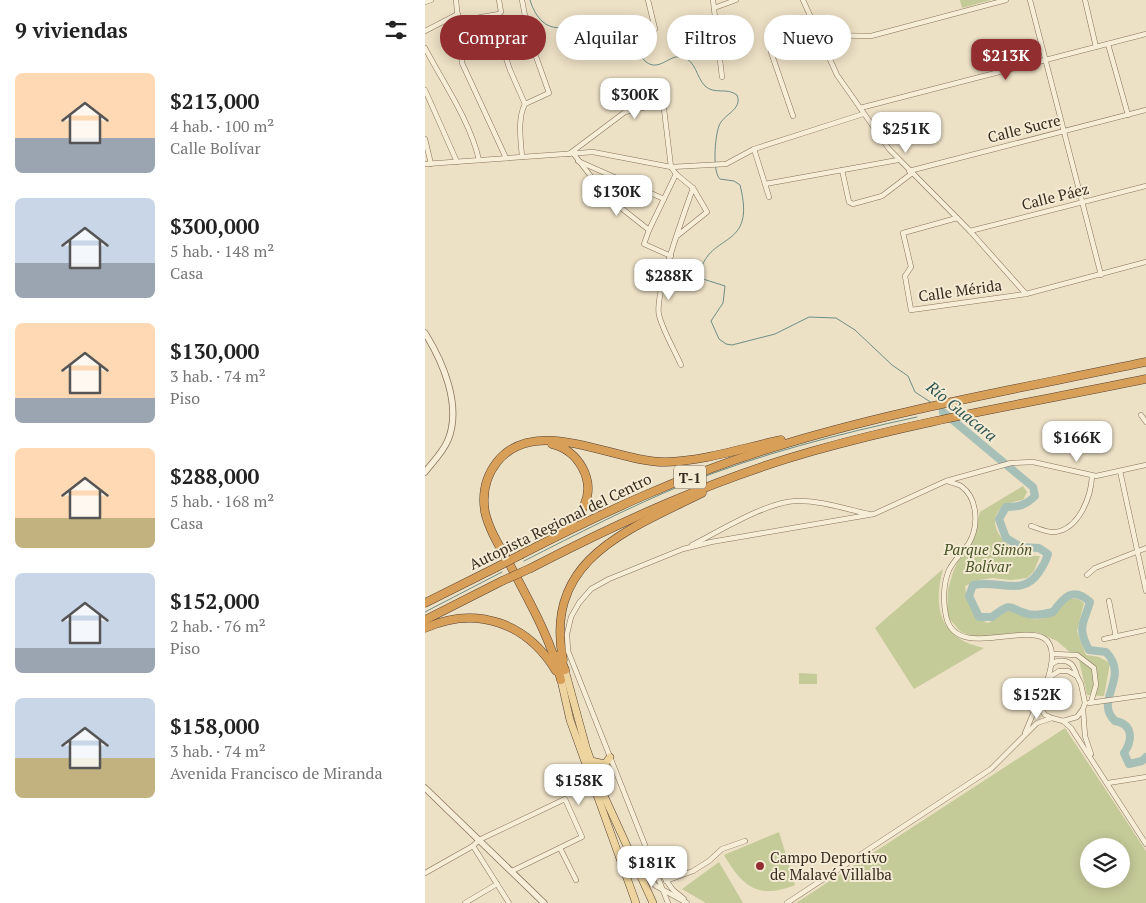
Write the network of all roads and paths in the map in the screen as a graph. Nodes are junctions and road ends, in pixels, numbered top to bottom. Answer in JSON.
{"nodes":[{"id":1,"x":431,"y":0,"type":"edge"},
{"id":2,"x":456,"y":0,"type":"edge"},
{"id":3,"x":499,"y":0,"type":"edge"},
{"id":4,"x":523,"y":0,"type":"edge"},
{"id":5,"x":648,"y":0,"type":"edge"},
{"id":6,"x":713,"y":0,"type":"edge"},
{"id":7,"x":736,"y":0,"type":"edge"},
{"id":8,"x":803,"y":0,"type":"edge"},
{"id":9,"x":1006,"y":0,"type":"edge"},
{"id":10,"x":1030,"y":0,"type":"edge"},
{"id":11,"x":1085,"y":0,"type":"edge"},
{"id":12,"x":425,"y":2,"type":"edge"},
{"id":13,"x":714,"y":8,"type":"junction"},
{"id":14,"x":458,"y":14,"type":"joint"},
{"id":15,"x":496,"y":15,"type":"edge"},
{"id":16,"x":652,"y":15,"type":"edge"},
{"id":17,"x":810,"y":15,"type":"edge"},
{"id":18,"x":425,"y":31,"type":"edge"},
{"id":19,"x":1146,"y":34,"type":"edge"},
{"id":20,"x":851,"y":36,"type":"edge"},
{"id":21,"x":1108,"y":44,"type":"junction"},
{"id":22,"x":1096,"y":47,"type":"junction"},
{"id":23,"x":425,"y":48,"type":"edge"},
{"id":24,"x":462,"y":60,"type":"edge"},
{"id":25,"x":507,"y":60,"type":"edge"},
{"id":26,"x":774,"y":60,"type":"edge"},
{"id":27,"x":830,"y":60,"type":"edge"},
{"id":28,"x":1045,"y":61,"type":"junction"},
{"id":29,"x":722,"y":77,"type":"dead end"},
{"id":30,"x":425,"y":90,"type":"edge"},
{"id":31,"x":525,"y":104,"type":"junction"},
{"id":32,"x":860,"y":108,"type":"junction"},
{"id":33,"x":1146,"y":110,"type":"edge"},
{"id":34,"x":863,"y":114,"type":"junction"},
{"id":35,"x":1128,"y":115,"type":"junction"},
{"id":36,"x":793,"y":116,"type":"dead end"},
{"id":37,"x":1065,"y":130,"type":"junction"},
{"id":38,"x":425,"y":139,"type":"edge"},
{"id":39,"x":754,"y":149,"type":"junction"},
{"id":40,"x":571,"y":153,"type":"junction"},
{"id":41,"x":522,"y":157,"type":"junction"},
{"id":42,"x":506,"y":158,"type":"junction"},
{"id":43,"x":479,"y":160,"type":"junction"},
{"id":44,"x":898,"y":160,"type":"junction"},
{"id":45,"x":578,"y":161,"type":"junction"},
{"id":46,"x":457,"y":162,"type":"junction"},
{"id":47,"x":425,"y":164,"type":"edge"},
{"id":48,"x":431,"y":164,"type":"junction"},
{"id":49,"x":671,"y":167,"type":"junction"},
{"id":50,"x":842,"y":170,"type":"junction"},
{"id":51,"x":910,"y":172,"type":"junction"},
{"id":52,"x":676,"y":174,"type":"junction"},
{"id":53,"x":765,"y":184,"type":"junction"},
{"id":54,"x":1146,"y":186,"type":"edge"},
{"id":55,"x":693,"y":188,"type":"junction"},
{"id":56,"x":769,"y":197,"type":"dead end"},
{"id":57,"x":664,"y":199,"type":"junction"},
{"id":58,"x":1083,"y":202,"type":"junction"},
{"id":59,"x":957,"y":218,"type":"junction"},
{"id":60,"x":649,"y":230,"type":"junction"},
{"id":61,"x":970,"y":231,"type":"junction"},
{"id":62,"x":677,"y":236,"type":"junction"},
{"id":63,"x":671,"y":256,"type":"junction"},
{"id":64,"x":1146,"y":262,"type":"edge"},
{"id":65,"x":1101,"y":275,"type":"junction"},
{"id":66,"x":1026,"y":294,"type":"junction"},
{"id":67,"x":425,"y":333,"type":"edge"},
{"id":68,"x":1146,"y":362,"type":"edge"},
{"id":69,"x":681,"y":364,"type":"dead end"},
{"id":70,"x":1146,"y":379,"type":"edge"},
{"id":71,"x":1141,"y":415,"type":"dead end"},
{"id":72,"x":865,"y":422,"type":"junction"},
{"id":73,"x":1146,"y":422,"type":"edge"},
{"id":74,"x":767,"y":465,"type":"junction"},
{"id":75,"x":1146,"y":465,"type":"edge"},
{"id":76,"x":1120,"y":471,"type":"junction"},
{"id":77,"x":425,"y":472,"type":"edge"},
{"id":78,"x":966,"y":476,"type":"junction"},
{"id":79,"x":1092,"y":476,"type":"junction"},
{"id":80,"x":947,"y":481,"type":"junction"},
{"id":81,"x":960,"y":485,"type":"junction"},
{"id":82,"x":870,"y":514,"type":"junction"},
{"id":83,"x":1031,"y":526,"type":"dead end"},
{"id":84,"x":1146,"y":548,"type":"edge"},
{"id":85,"x":683,"y":549,"type":"junction"},
{"id":86,"x":1138,"y":550,"type":"junction"},
{"id":87,"x":522,"y":554,"type":"junction"},
{"id":88,"x":1087,"y":575,"type":"dead end"},
{"id":89,"x":1146,"y":591,"type":"edge"},
{"id":90,"x":1109,"y":601,"type":"dead end"},
{"id":91,"x":425,"y":603,"type":"edge"},
{"id":92,"x":425,"y":620,"type":"edge"},
{"id":93,"x":425,"y":628,"type":"edge"},
{"id":94,"x":1146,"y":630,"type":"edge"},
{"id":95,"x":1116,"y":637,"type":"junction"},
{"id":96,"x":1104,"y":639,"type":"dead end"},
{"id":97,"x":1053,"y":654,"type":"junction"},
{"id":98,"x":1085,"y":659,"type":"junction"},
{"id":99,"x":1052,"y":664,"type":"junction"},
{"id":100,"x":1074,"y":666,"type":"junction"},
{"id":101,"x":565,"y":670,"type":"junction"},
{"id":102,"x":1077,"y":676,"type":"junction"},
{"id":103,"x":1048,"y":678,"type":"junction"},
{"id":104,"x":561,"y":680,"type":"junction"},
{"id":105,"x":1146,"y":695,"type":"edge"},
{"id":106,"x":1093,"y":702,"type":"junction"},
{"id":107,"x":1085,"y":703,"type":"junction"},
{"id":108,"x":1038,"y":704,"type":"junction"},
{"id":109,"x":1083,"y":709,"type":"junction"},
{"id":110,"x":1052,"y":718,"type":"junction"},
{"id":111,"x":1063,"y":721,"type":"junction"},
{"id":112,"x":1024,"y":735,"type":"junction"},
{"id":113,"x":610,"y":756,"type":"junction"},
{"id":114,"x":1093,"y":760,"type":"junction"},
{"id":115,"x":591,"y":762,"type":"junction"},
{"id":116,"x":1146,"y":777,"type":"edge"},
{"id":117,"x":1108,"y":783,"type":"junction"},
{"id":118,"x":425,"y":788,"type":"edge"},
{"id":119,"x":479,"y":840,"type":"junction"},
{"id":120,"x":745,"y":841,"type":"dead end"},
{"id":121,"x":1146,"y":844,"type":"edge"},
{"id":122,"x":473,"y":846,"type":"junction"},
{"id":123,"x":560,"y":848,"type":"junction"},
{"id":124,"x":633,"y":858,"type":"junction"},
{"id":125,"x":655,"y":866,"type":"junction"},
{"id":126,"x":512,"y":871,"type":"junction"},
{"id":127,"x":425,"y":873,"type":"edge"},
{"id":128,"x":576,"y":880,"type":"dead end"},
{"id":129,"x":666,"y":881,"type":"junction"},
{"id":130,"x":497,"y":884,"type":"junction"},
{"id":131,"x":663,"y":890,"type":"junction"},
{"id":132,"x":465,"y":903,"type":"edge"},
{"id":133,"x":509,"y":903,"type":"edge"},
{"id":134,"x":544,"y":903,"type":"edge"},
{"id":135,"x":636,"y":903,"type":"edge"},
{"id":136,"x":653,"y":903,"type":"edge"},
{"id":137,"x":668,"y":903,"type":"edge"},
{"id":138,"x":688,"y":903,"type":"edge"},
{"id":139,"x":787,"y":903,"type":"edge"}],
"edges":[{"from":1,"to":12,"type":"street"},
{"from":2,"to":14,"type":"street"},
{"from":3,"to":15,"type":"street"},
{"from":4,"to":31,"type":"street"},
{"from":5,"to":16,"type":"street"},
{"from":6,"to":13,"type":"street"},
{"from":7,"to":13,"type":"street"},
{"from":8,"to":17,"type":"street"},
{"from":9,"to":20,"type":"street"},
{"from":10,"to":28,"type":"street"},
{"from":11,"to":22,"type":"street"},
{"from":13,"to":29,"type":"street"},
{"from":14,"to":18,"type":"street"},
{"from":19,"to":21,"type":"street"},
{"from":21,"to":22,"type":"street"},
{"from":21,"to":35,"type":"street"},
{"from":22,"to":28,"type":"street"},
{"from":23,"to":43,"type":"street"},
{"from":24,"to":42,"type":"street"},
{"from":25,"to":31,"type":"street"},
{"from":26,"to":36,"type":"street"},
{"from":27,"to":32,"type":"street"},
{"from":28,"to":32,"type":"street"},
{"from":28,"to":37,"type":"street"},
{"from":30,"to":46,"type":"street"},
{"from":31,"to":41,"type":"street"},
{"from":32,"to":34,"type":"street"},
{"from":33,"to":35,"type":"street","name":"Calle Sucre"},
{"from":34,"to":39,"type":"street"},
{"from":34,"to":44,"type":"street"},
{"from":35,"to":37,"type":"street","name":"Calle Sucre"},
{"from":37,"to":51,"type":"street","name":"Calle Sucre"},
{"from":37,"to":58,"type":"street"},
{"from":38,"to":48,"type":"street"},
{"from":39,"to":49,"type":"street"},
{"from":39,"to":53,"type":"street"},
{"from":40,"to":41,"type":"street"},
{"from":40,"to":45,"type":"street"},
{"from":40,"to":49,"type":"street"},
{"from":40,"to":49,"type":"street"},
{"from":41,"to":42,"type":"street"},
{"from":42,"to":43,"type":"street"},
{"from":43,"to":46,"type":"street"},
{"from":44,"to":50,"type":"street"},
{"from":44,"to":51,"type":"street"},
{"from":45,"to":57,"type":"street"},
{"from":45,"to":60,"type":"street"},
{"from":46,"to":48,"type":"street"},
{"from":47,"to":48,"type":"street"},
{"from":49,"to":52,"type":"street"},
{"from":50,"to":51,"type":"street"},
{"from":50,"to":53,"type":"street"},
{"from":51,"to":59,"type":"street"},
{"from":52,"to":55,"type":"street"},
{"from":52,"to":57,"type":"street"},
{"from":53,"to":56,"type":"street"},
{"from":54,"to":58,"type":"street","name":"Calle Páez"},
{"from":55,"to":62,"type":"street"},
{"from":55,"to":62,"type":"street"},
{"from":57,"to":60,"type":"street"},
{"from":58,"to":61,"type":"street","name":"Calle Páez"},
{"from":58,"to":65,"type":"street"},
{"from":59,"to":61,"type":"street"},
{"from":59,"to":66,"type":"street","name":"Calle Mérida"},
{"from":60,"to":63,"type":"street"},
{"from":61,"to":66,"type":"street"},
{"from":62,"to":63,"type":"street"},
{"from":63,"to":69,"type":"street"},
{"from":64,"to":65,"type":"street","name":"Calle Mérida"},
{"from":65,"to":66,"type":"street","name":"Calle Mérida"},
{"from":67,"to":77,"type":"street"},
{"from":68,"to":72,"type":"highway","name":"Autopista Regional del Centro","number":"T-1"},
{"from":70,"to":74,"type":"highway","name":"Autopista Regional del Centro","number":"T-1"},
{"from":71,"to":73,"type":"street"},
{"from":72,"to":87,"type":"highway","name":"Autopista Regional del Centro","number":"T-1"},
{"from":72,"to":104,"type":"highway"},
{"from":74,"to":92,"type":"highway","name":"Autopista Regional del Centro","number":"T-1","bridge":true},
{"from":74,"to":101,"type":"highway"},
{"from":75,"to":76,"type":"street"},
{"from":76,"to":79,"type":"street"},
{"from":76,"to":86,"type":"street"},
{"from":78,"to":79,"type":"street"},
{"from":78,"to":80,"type":"street"},
{"from":78,"to":81,"type":"street"},
{"from":79,"to":83,"type":"street"},
{"from":80,"to":81,"type":"street"},
{"from":80,"to":82,"type":"street"},
{"from":81,"to":97,"type":"street"},
{"from":82,"to":85,"type":"street"},
{"from":82,"to":85,"type":"street"},
{"from":84,"to":86,"type":"street"},
{"from":85,"to":113,"type":"street"},
{"from":86,"to":88,"type":"street"},
{"from":86,"to":89,"type":"street"},
{"from":87,"to":91,"type":"highway","name":"Autopista Regional del Centro","number":"T-1","bridge":true},
{"from":87,"to":101,"type":"highway"},
{"from":90,"to":95,"type":"street"},
{"from":93,"to":104,"type":"highway"},
{"from":94,"to":95,"type":"street"},
{"from":95,"to":96,"type":"street"},
{"from":97,"to":98,"type":"street"},
{"from":97,"to":99,"type":"street"},
{"from":98,"to":100,"type":"street"},
{"from":98,"to":106,"type":"street"},
{"from":99,"to":100,"type":"street"},
{"from":99,"to":103,"type":"street"},
{"from":100,"to":102,"type":"street"},
{"from":101,"to":115,"type":"main road"},
{"from":102,"to":103,"type":"street"},
{"from":102,"to":107,"type":"street"},
{"from":103,"to":108,"type":"street"},
{"from":104,"to":135,"type":"main road"},
{"from":105,"to":106,"type":"street"},
{"from":106,"to":107,"type":"street"},
{"from":107,"to":109,"type":"street"},
{"from":108,"to":110,"type":"street"},
{"from":108,"to":112,"type":"street"},
{"from":109,"to":111,"type":"street"},
{"from":109,"to":114,"type":"street"},
{"from":110,"to":111,"type":"street"},
{"from":110,"to":112,"type":"street"},
{"from":111,"to":114,"type":"street"},
{"from":112,"to":139,"type":"street"},
{"from":113,"to":115,"type":"main road"},
{"from":113,"to":125,"type":"street"},
{"from":114,"to":117,"type":"street"},
{"from":115,"to":124,"type":"main road"},
{"from":116,"to":117,"type":"street"},
{"from":117,"to":121,"type":"street"},
{"from":118,"to":119,"type":"street"},
{"from":119,"to":122,"type":"street"},
{"from":119,"to":123,"type":"street"},
{"from":119,"to":126,"type":"street"},
{"from":120,"to":129,"type":"street"},
{"from":122,"to":127,"type":"street"},
{"from":122,"to":130,"type":"street"},
{"from":123,"to":126,"type":"street"},
{"from":123,"to":128,"type":"street"},
{"from":124,"to":131,"type":"street"},
{"from":124,"to":136,"type":"main road"},
{"from":125,"to":129,"type":"street"},
{"from":125,"to":131,"type":"street"},
{"from":126,"to":134,"type":"street"},
{"from":129,"to":138,"type":"street"},
{"from":130,"to":132,"type":"street"},
{"from":130,"to":133,"type":"street"},
{"from":131,"to":137,"type":"street"},
{"from":131,"to":138,"type":"street"}]}
